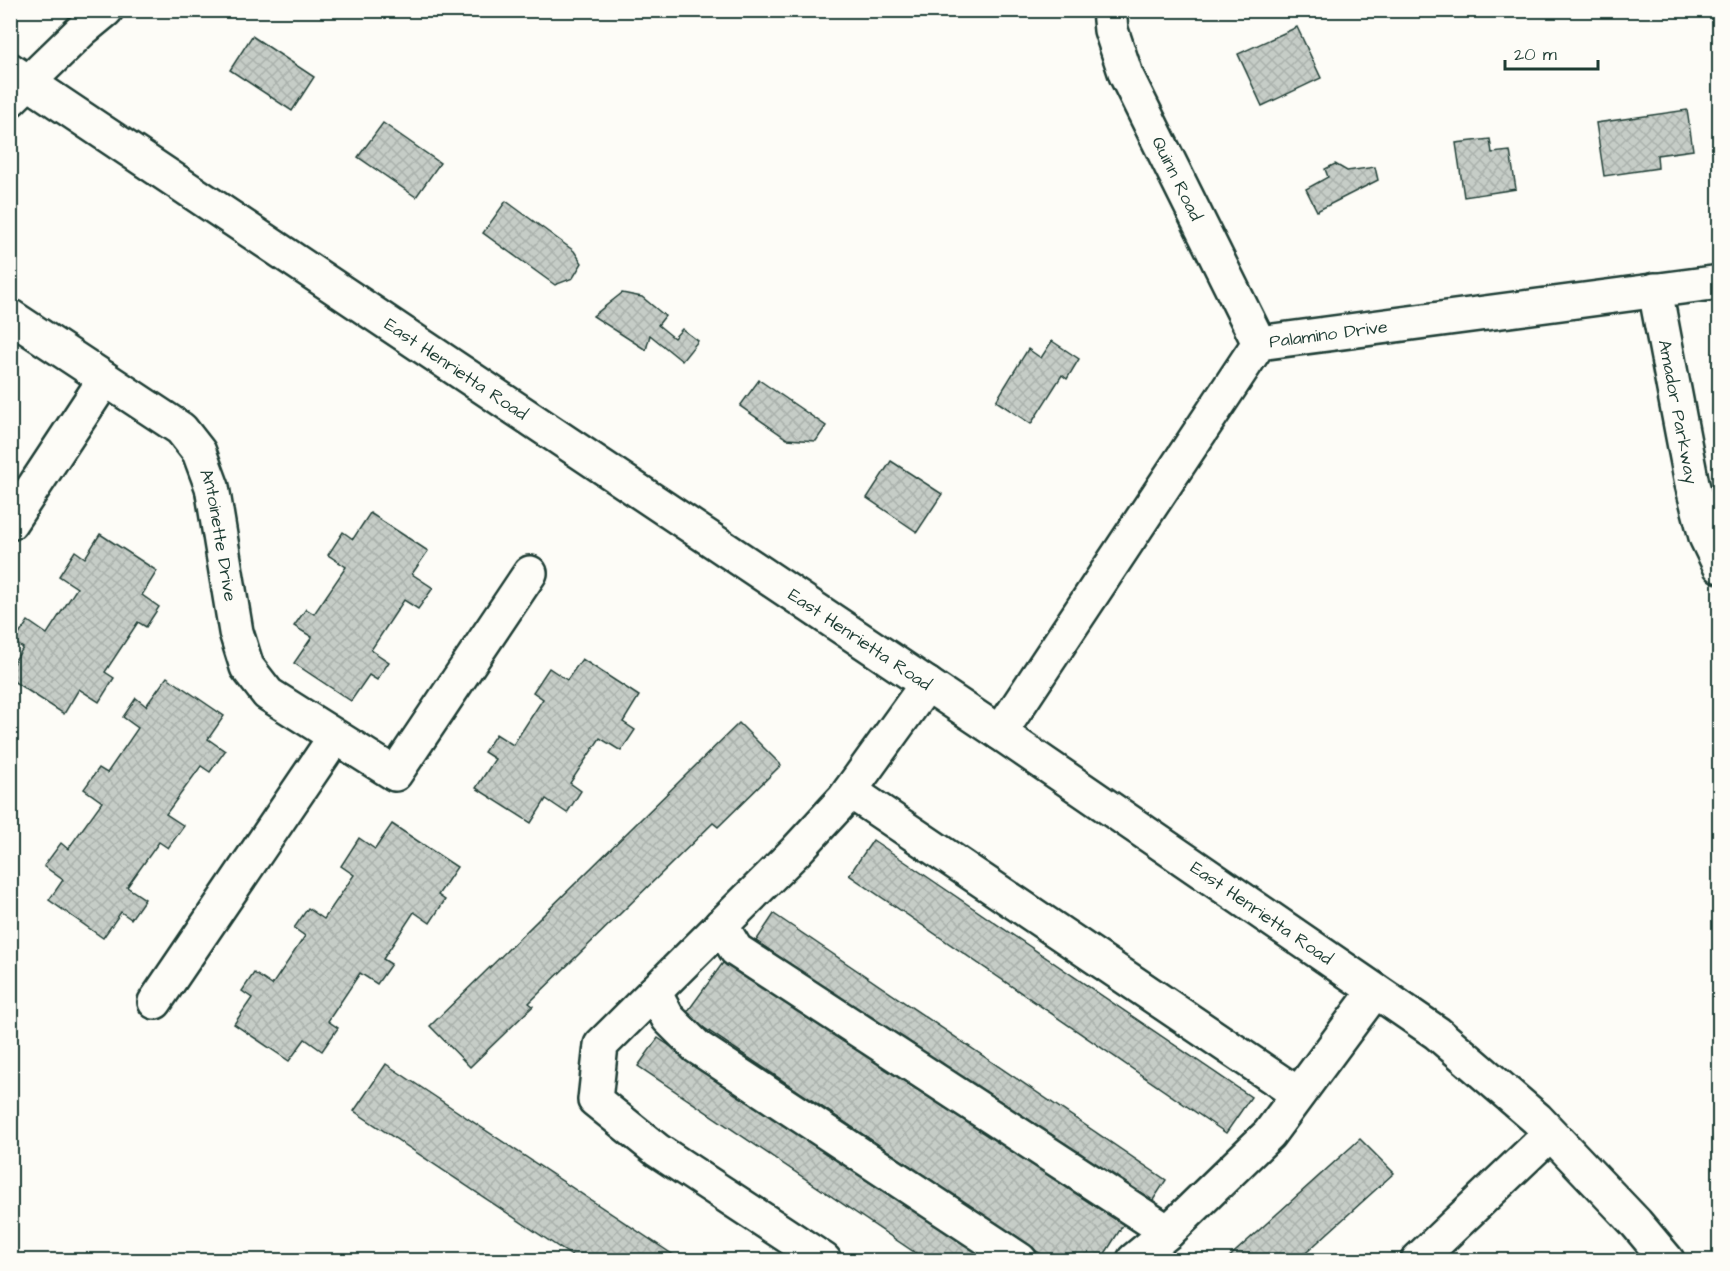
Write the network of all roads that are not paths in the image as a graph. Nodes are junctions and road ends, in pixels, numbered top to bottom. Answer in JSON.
{"nodes":[{"id":1,"x":106,"y":10,"type":"edge"},
{"id":2,"x":1109,"y":10,"type":"edge"},
{"id":3,"x":16,"y":84,"type":"edge"},
{"id":4,"x":1719,"y":282,"type":"edge"},
{"id":5,"x":1655,"y":290,"type":"junction"},
{"id":6,"x":10,"y":316,"type":"edge"},
{"id":7,"x":1259,"y":343,"type":"junction"},
{"id":8,"x":105,"y":379,"type":"junction"},
{"id":9,"x":10,"y":523,"type":"edge"},
{"id":10,"x":1719,"y":566,"type":"edge"},
{"id":11,"x":530,"y":573,"type":"dead end"},
{"id":12,"x":927,"y":684,"type":"junction"},
{"id":13,"x":1000,"y":733,"type":"junction"},
{"id":14,"x":335,"y":737,"type":"junction"},
{"id":15,"x":850,"y":791,"type":"junction"},
{"id":16,"x":721,"y":925,"type":"junction"},
{"id":17,"x":1375,"y":991,"type":"junction"},
{"id":18,"x":654,"y":992,"type":"junction"},
{"id":19,"x":155,"y":1002,"type":"dead end"},
{"id":20,"x":1298,"y":1094,"type":"junction"},
{"id":21,"x":1550,"y":1134,"type":"junction"},
{"id":22,"x":1167,"y":1232,"type":"junction"},
{"id":23,"x":824,"y":1260,"type":"edge"},
{"id":24,"x":1020,"y":1260,"type":"edge"},
{"id":25,"x":1134,"y":1260,"type":"edge"},
{"id":26,"x":1418,"y":1260,"type":"edge"},
{"id":27,"x":1667,"y":1260,"type":"edge"}],
"edges":[{"from":1,"to":3,"type":"street"},
{"from":2,"to":7,"type":"street","name":"Quinn Road"},
{"from":3,"to":12,"type":"street","name":"East Henrietta Road"},
{"from":4,"to":5,"type":"street","name":"Palamino Drive"},
{"from":5,"to":7,"type":"street","name":"Palamino Drive"},
{"from":5,"to":10,"type":"street","name":"Amador Parkway"},
{"from":6,"to":8,"type":"street","name":"Antoinette Drive"},
{"from":7,"to":13,"type":"street","name":"Palamino Drive"},
{"from":8,"to":9,"type":"street"},
{"from":8,"to":14,"type":"street","name":"Antoinette Drive"},
{"from":11,"to":14,"type":"street","name":"Antoinette Drive"},
{"from":12,"to":13,"type":"street","name":"East Henrietta Road"},
{"from":12,"to":15,"type":"street"},
{"from":13,"to":17,"type":"street","name":"East Henrietta Road"},
{"from":14,"to":19,"type":"street"},
{"from":15,"to":16,"type":"street"},
{"from":15,"to":20,"type":"street"},
{"from":16,"to":18,"type":"street"},
{"from":16,"to":22,"type":"street"},
{"from":17,"to":20,"type":"street"},
{"from":17,"to":21,"type":"street","name":"East Henrietta Road"},
{"from":18,"to":23,"type":"street"},
{"from":18,"to":24,"type":"street"},
{"from":20,"to":22,"type":"street"},
{"from":21,"to":26,"type":"street"},
{"from":21,"to":27,"type":"street","name":"East Henrietta Road"},
{"from":22,"to":25,"type":"street"}]}
